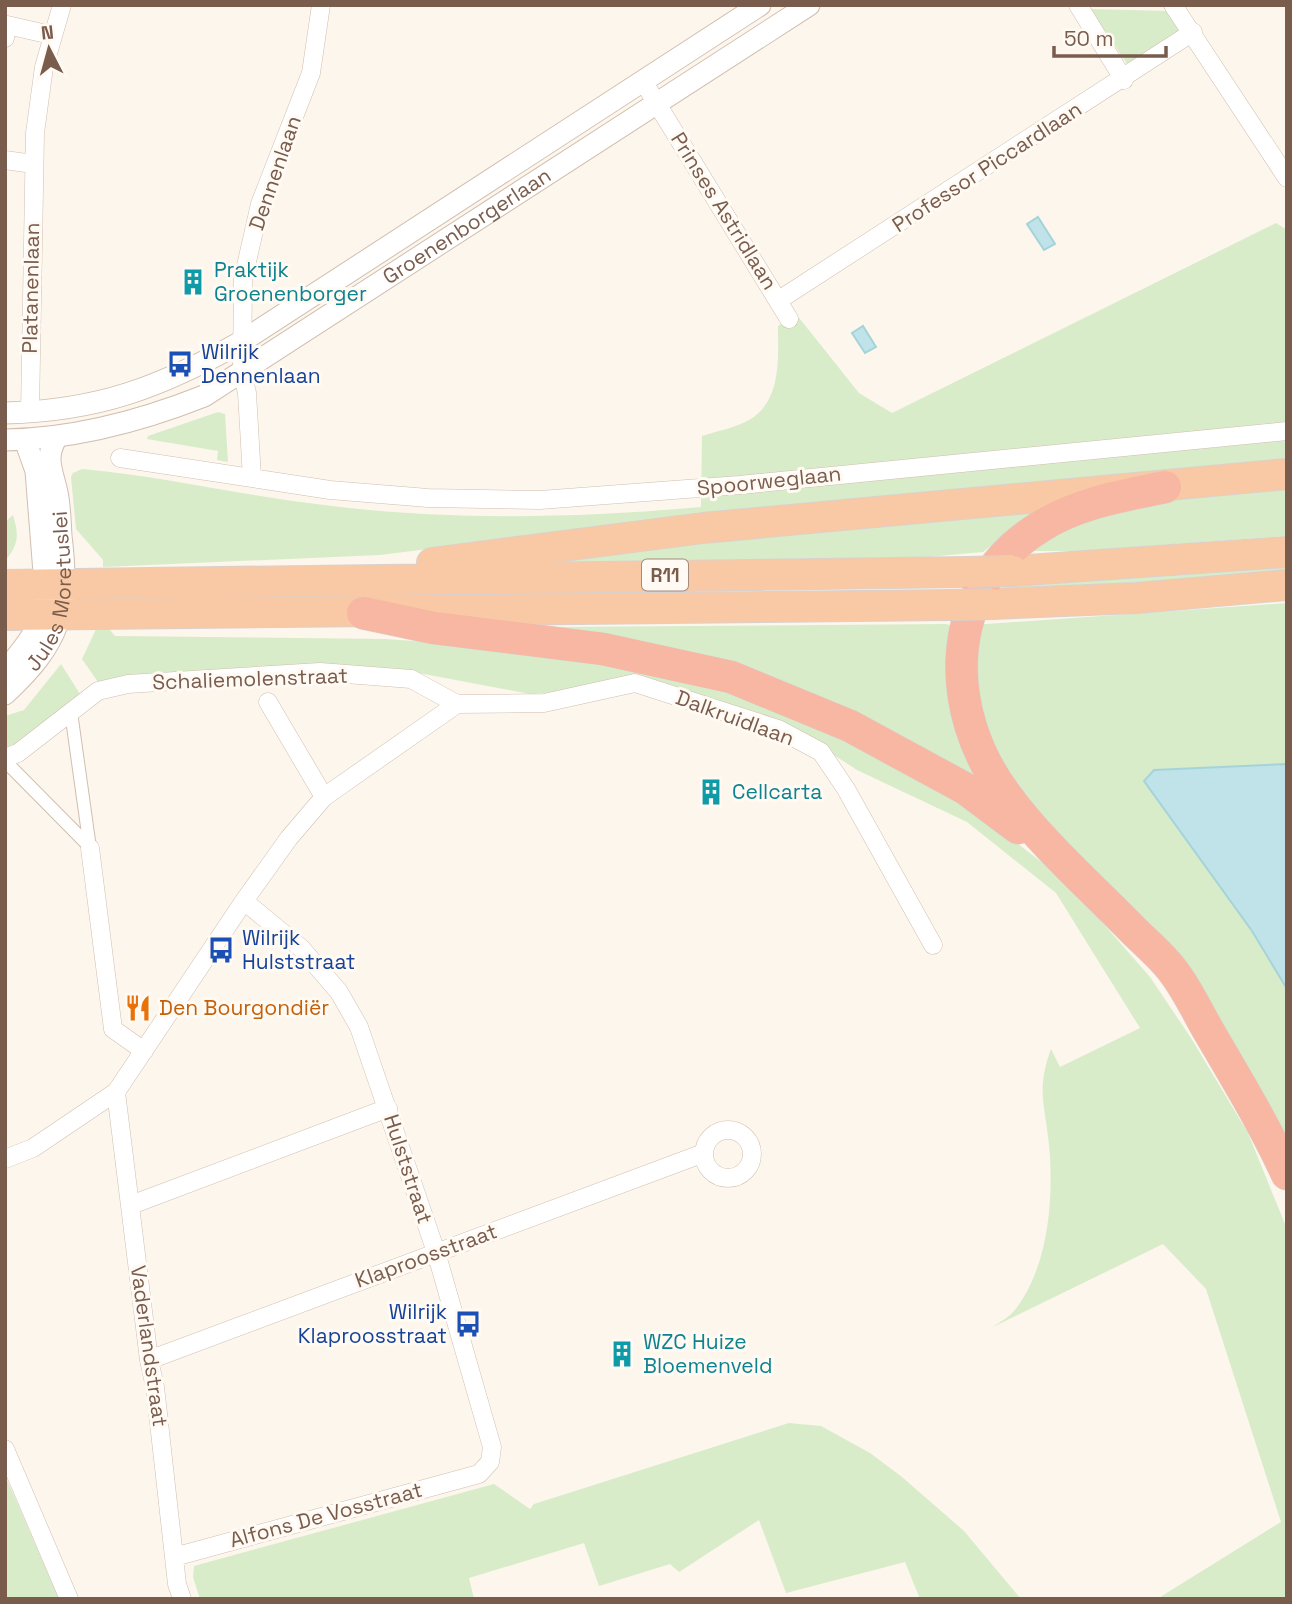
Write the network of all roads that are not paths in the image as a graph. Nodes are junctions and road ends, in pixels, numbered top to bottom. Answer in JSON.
{"nodes":[{"id":1,"x":62,"y":5,"type":"edge"},
{"id":2,"x":321,"y":5,"type":"edge"},
{"id":3,"x":760,"y":5,"type":"edge"},
{"id":4,"x":809,"y":5,"type":"edge"},
{"id":5,"x":1078,"y":5,"type":"edge"},
{"id":6,"x":1173,"y":5,"type":"edge"},
{"id":7,"x":1193,"y":32,"type":"junction"},
{"id":8,"x":51,"y":36,"type":"junction"},
{"id":9,"x":5,"y":38,"type":"edge"},
{"id":10,"x":1124,"y":79,"type":"junction"},
{"id":11,"x":643,"y":81,"type":"junction"},
{"id":12,"x":658,"y":104,"type":"junction"},
{"id":13,"x":5,"y":160,"type":"edge"},
{"id":14,"x":33,"y":164,"type":"junction"},
{"id":15,"x":1287,"y":178,"type":"edge"},
{"id":16,"x":779,"y":300,"type":"junction"},
{"id":17,"x":789,"y":319,"type":"dead end"},
{"id":18,"x":241,"y":342,"type":"junction"},
{"id":19,"x":242,"y":372,"type":"junction"},
{"id":20,"x":5,"y":412,"type":"edge"},
{"id":21,"x":30,"y":412,"type":"junction"},
{"id":22,"x":1287,"y":431,"type":"edge"},
{"id":23,"x":57,"y":437,"type":"junction"},
{"id":24,"x":15,"y":440,"type":"edge"},
{"id":25,"x":120,"y":457,"type":"dead end"},
{"id":26,"x":1287,"y":474,"type":"edge"},
{"id":27,"x":252,"y":478,"type":"junction"},
{"id":28,"x":1165,"y":487,"type":"junction"},
{"id":29,"x":1287,"y":552,"type":"edge"},
{"id":30,"x":363,"y":579,"type":"junction"},
{"id":31,"x":56,"y":584,"type":"junction"},
{"id":32,"x":5,"y":585,"type":"edge"},
{"id":33,"x":1287,"y":586,"type":"edge"},
{"id":34,"x":363,"y":613,"type":"junction"},
{"id":35,"x":5,"y":615,"type":"edge"},
{"id":36,"x":53,"y":615,"type":"junction"},
{"id":37,"x":5,"y":670,"type":"edge"},
{"id":38,"x":635,"y":683,"type":"joint"},
{"id":39,"x":5,"y":694,"type":"edge"},
{"id":40,"x":268,"y":702,"type":"dead end"},
{"id":41,"x":457,"y":704,"type":"junction"},
{"id":42,"x":71,"y":712,"type":"junction"},
{"id":43,"x":5,"y":760,"type":"edge"},
{"id":44,"x":324,"y":797,"type":"junction"},
{"id":45,"x":90,"y":848,"type":"junction"},
{"id":46,"x":1075,"y":871,"type":"junction"},
{"id":47,"x":244,"y":901,"type":"junction"},
{"id":48,"x":933,"y":945,"type":"dead end"},
{"id":49,"x":144,"y":1051,"type":"junction"},
{"id":50,"x":116,"y":1092,"type":"junction"},
{"id":51,"x":388,"y":1108,"type":"junction"},
{"id":52,"x":704,"y":1153,"type":"dead end"},
{"id":53,"x":5,"y":1159,"type":"edge"},
{"id":54,"x":1287,"y":1174,"type":"edge"},
{"id":55,"x":131,"y":1205,"type":"junction"},
{"id":56,"x":436,"y":1252,"type":"junction"},
{"id":57,"x":149,"y":1360,"type":"junction"},
{"id":58,"x":5,"y":1449,"type":"edge"},
{"id":59,"x":479,"y":1474,"type":"joint"},
{"id":60,"x":174,"y":1557,"type":"junction"},
{"id":61,"x":69,"y":1599,"type":"edge"},
{"id":62,"x":182,"y":1599,"type":"edge"}],
"edges":[{"from":1,"to":8,"type":"street","name":"Platanenlaan"},
{"from":2,"to":18,"type":"street","name":"Dennenlaan"},
{"from":3,"to":11,"type":"street","name":"Groenenborgerlaan"},
{"from":4,"to":12,"type":"street","name":"Groenenborgerlaan"},
{"from":5,"to":10,"type":"street"},
{"from":6,"to":7,"type":"street"},
{"from":7,"to":10,"type":"street","name":"Professor Piccardlaan"},
{"from":7,"to":15,"type":"street"},
{"from":8,"to":9,"type":"street"},
{"from":8,"to":14,"type":"street","name":"Platanenlaan"},
{"from":10,"to":16,"type":"street","name":"Professor Piccardlaan"},
{"from":11,"to":12,"type":"street"},
{"from":11,"to":18,"type":"street","name":"Groenenborgerlaan"},
{"from":12,"to":16,"type":"street","name":"Prinses Astridlaan"},
{"from":12,"to":19,"type":"street","name":"Groenenborgerlaan"},
{"from":13,"to":14,"type":"street"},
{"from":14,"to":21,"type":"street","name":"Platanenlaan"},
{"from":16,"to":17,"type":"street","name":"Prinses Astridlaan"},
{"from":18,"to":19,"type":"street"},
{"from":18,"to":21,"type":"street","name":"Groenenborgerlaan"},
{"from":19,"to":23,"type":"street","name":"Groenenborgerlaan"},
{"from":19,"to":27,"type":"street"},
{"from":20,"to":21,"type":"street","name":"Groenenborgerlaan"},
{"from":22,"to":27,"type":"street","name":"Spoorweglaan"},
{"from":23,"to":24,"type":"street","name":"Groenenborgerlaan"},
{"from":23,"to":31,"type":"street","name":"Jules Moretuslei"},
{"from":24,"to":31,"type":"street","name":"Jules Moretuslei"},
{"from":25,"to":27,"type":"street","name":"Spoorweglaan"},
{"from":26,"to":28,"type":"highway"},
{"from":28,"to":30,"type":"highway"},
{"from":28,"to":46,"type":"highway"},
{"from":29,"to":30,"type":"highway","number":"R11","bridge":true},
{"from":30,"to":31,"type":"highway","number":"R11"},
{"from":31,"to":32,"type":"highway","number":"R11"},
{"from":31,"to":36,"type":"street","name":"Jules Moretuslei"},
{"from":33,"to":34,"type":"highway","number":"R11","bridge":true},
{"from":34,"to":36,"type":"highway","number":"R11"},
{"from":34,"to":46,"type":"highway"},
{"from":35,"to":36,"type":"highway","number":"R11"},
{"from":36,"to":37,"type":"street","name":"Jules Moretuslei"},
{"from":36,"to":39,"type":"street","name":"Jules Moretuslei"},
{"from":38,"to":41,"type":"street","name":"Schaliemolenstraat"},
{"from":38,"to":48,"type":"street","name":"Dalkruidlaan"},
{"from":40,"to":44,"type":"street","name":"Schaliemolenstraat"},
{"from":41,"to":42,"type":"street","name":"Schaliemolenstraat"},
{"from":41,"to":44,"type":"street"},
{"from":42,"to":43,"type":"street","name":"Schaliemolenstraat"},
{"from":42,"to":45,"type":"street"},
{"from":43,"to":45,"type":"street"},
{"from":44,"to":47,"type":"street"},
{"from":45,"to":49,"type":"street"},
{"from":46,"to":54,"type":"highway"},
{"from":47,"to":49,"type":"street"},
{"from":47,"to":51,"type":"street","name":"Hulststraat"},
{"from":49,"to":50,"type":"street"},
{"from":50,"to":53,"type":"street"},
{"from":50,"to":55,"type":"street","name":"Vaderlandstraat"},
{"from":51,"to":55,"type":"street"},
{"from":51,"to":56,"type":"street","name":"Hulststraat"},
{"from":52,"to":56,"type":"street","name":"Klaproosstraat"},
{"from":55,"to":57,"type":"street","name":"Vaderlandstraat"},
{"from":56,"to":57,"type":"street","name":"Klaproosstraat"},
{"from":56,"to":59,"type":"street","name":"Hulststraat"},
{"from":57,"to":60,"type":"street","name":"Vaderlandstraat"},
{"from":58,"to":61,"type":"street"},
{"from":59,"to":60,"type":"street","name":"Alfons De Vosstraat"},
{"from":60,"to":62,"type":"street","name":"Vaderlandstraat"}]}
